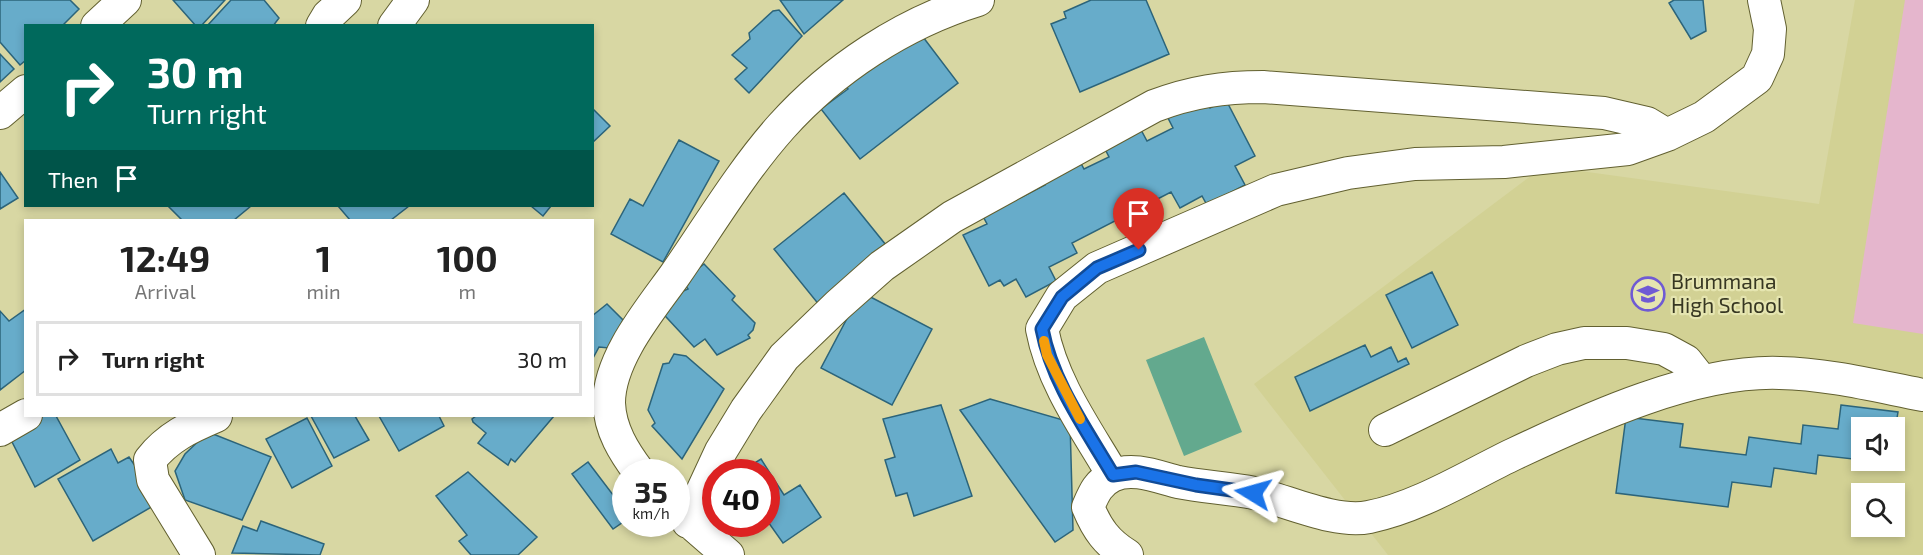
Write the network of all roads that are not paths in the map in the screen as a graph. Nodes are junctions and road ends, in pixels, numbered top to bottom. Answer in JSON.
{"nodes":[{"id":1,"x":124,"y":0,"type":"edge"},
{"id":2,"x":345,"y":0,"type":"edge"},
{"id":3,"x":412,"y":0,"type":"edge"},
{"id":4,"x":978,"y":0,"type":"edge"},
{"id":5,"x":1764,"y":0,"type":"edge"},
{"id":6,"x":99,"y":24,"type":"edge"},
{"id":7,"x":322,"y":24,"type":"edge"},
{"id":8,"x":395,"y":24,"type":"edge"},
{"id":9,"x":24,"y":93,"type":"edge"},
{"id":10,"x":0,"y":113,"type":"edge"},
{"id":11,"x":1666,"y":135,"type":"junction"},
{"id":12,"x":1701,"y":380,"type":"junction"},
{"id":13,"x":1923,"y":395,"type":"edge"},
{"id":14,"x":24,"y":416,"type":"edge"},
{"id":15,"x":214,"y":417,"type":"edge"},
{"id":16,"x":0,"y":430,"type":"edge"},
{"id":17,"x":1385,"y":430,"type":"dead end"},
{"id":18,"x":629,"y":459,"type":"edge"},
{"id":19,"x":1113,"y":475,"type":"junction"},
{"id":20,"x":690,"y":503,"type":"edge"},
{"id":21,"x":690,"y":523,"type":"edge"},
{"id":22,"x":199,"y":555,"type":"edge"},
{"id":23,"x":728,"y":555,"type":"edge"},
{"id":24,"x":1128,"y":555,"type":"edge"}],
"edges":[{"from":1,"to":6,"type":"street"},
{"from":2,"to":7,"type":"street"},
{"from":3,"to":8,"type":"street"},
{"from":4,"to":18,"type":"street"},
{"from":5,"to":11,"type":"street"},
{"from":9,"to":10,"type":"street"},
{"from":11,"to":19,"type":"street"},
{"from":11,"to":20,"type":"street"},
{"from":12,"to":13,"type":"street"},
{"from":12,"to":17,"type":"street"},
{"from":12,"to":19,"type":"street"},
{"from":14,"to":16,"type":"street"},
{"from":15,"to":22,"type":"street"},
{"from":19,"to":24,"type":"street"},
{"from":21,"to":23,"type":"street"}]}
